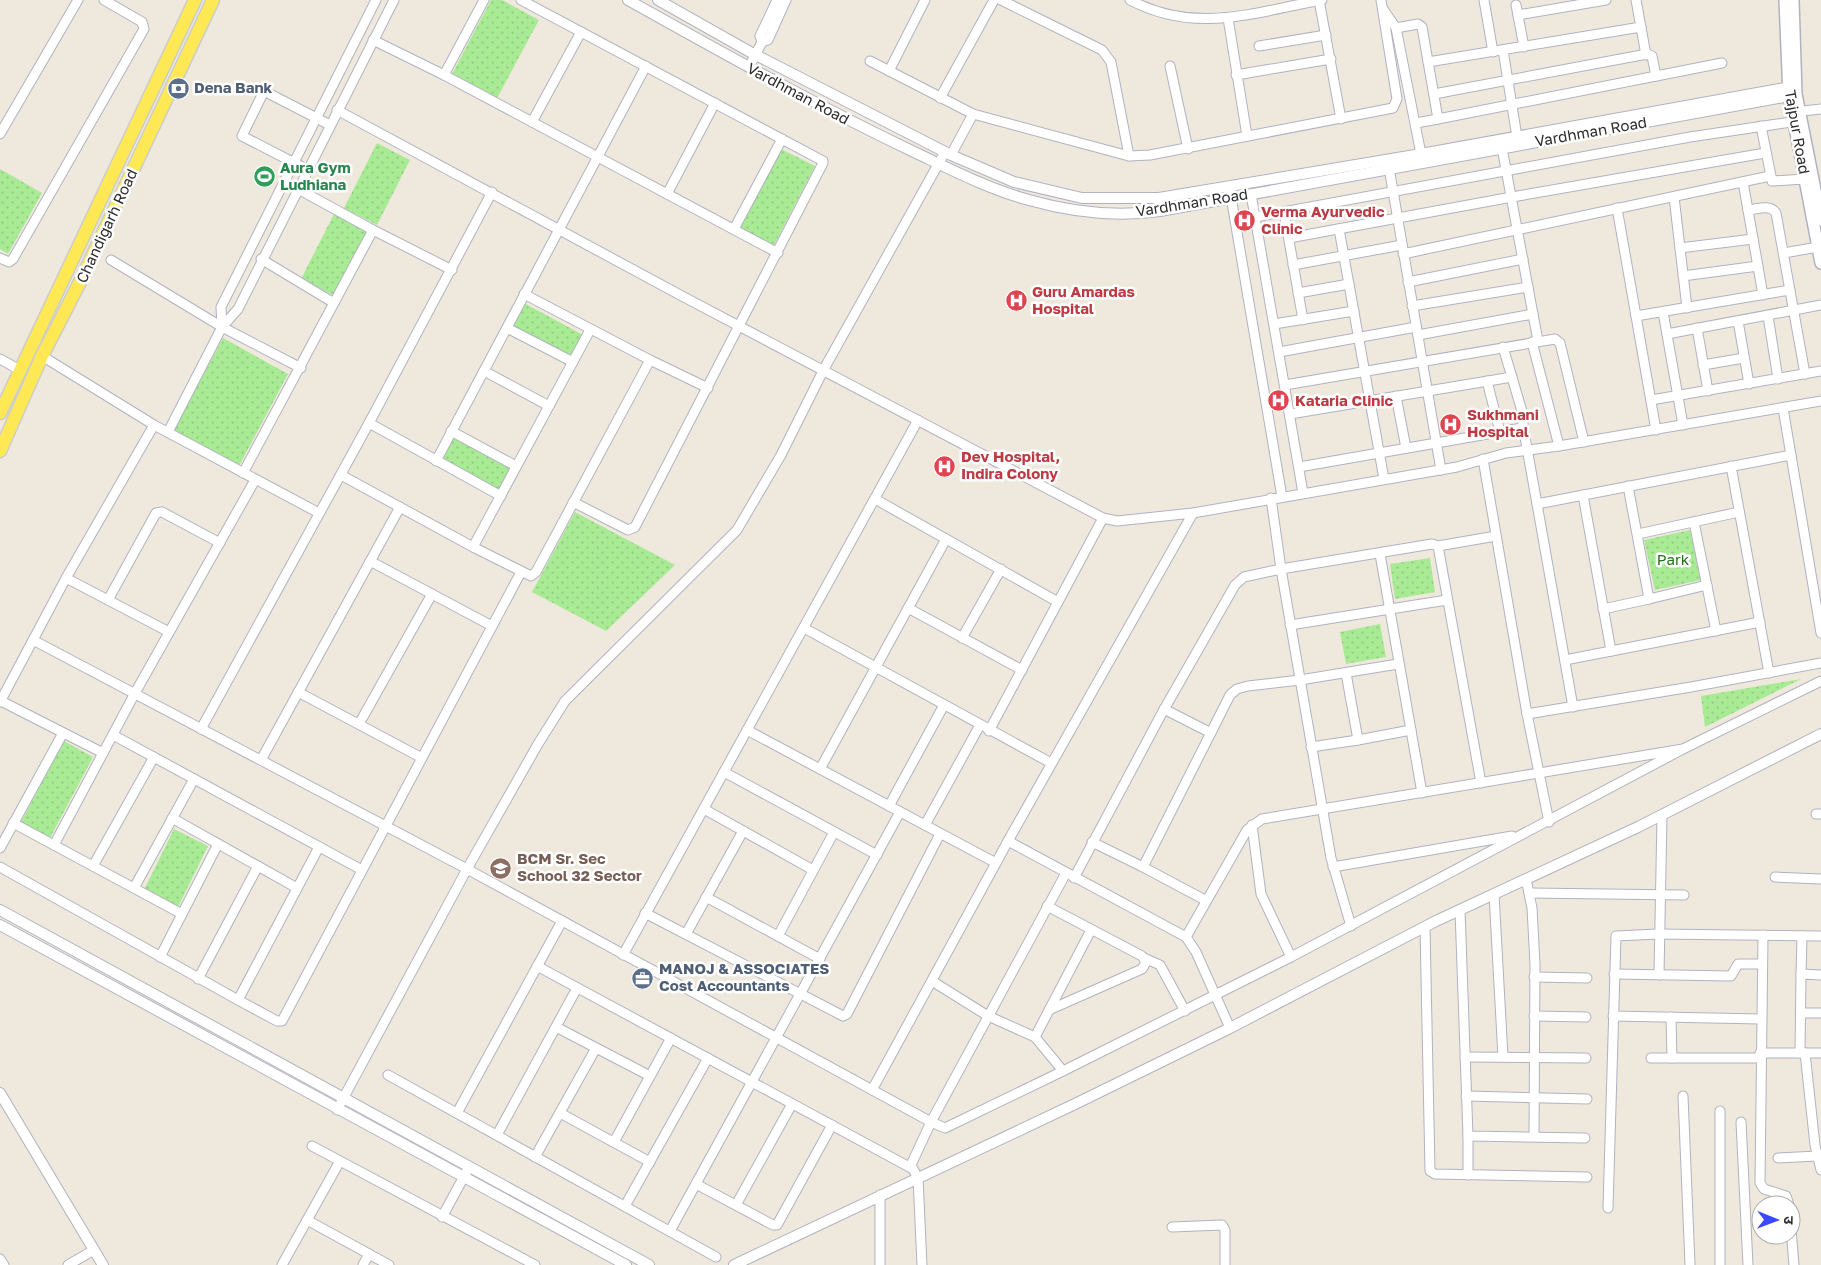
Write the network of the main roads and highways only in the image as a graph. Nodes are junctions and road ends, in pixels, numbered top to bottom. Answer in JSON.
{"nodes":[{"id":1,"x":195,"y":0,"type":"edge"},
{"id":2,"x":213,"y":0,"type":"edge"},
{"id":3,"x":1785,"y":0,"type":"edge"},
{"id":4,"x":1793,"y":0,"type":"edge"},
{"id":5,"x":1792,"y":91,"type":"junction"},
{"id":6,"x":1796,"y":116,"type":"junction"},
{"id":7,"x":1821,"y":220,"type":"edge"},
{"id":8,"x":1821,"y":263,"type":"edge"},
{"id":9,"x":0,"y":413,"type":"edge"},
{"id":10,"x":0,"y":451,"type":"edge"}],
"edges":[{"from":1,"to":9,"type":"main road","name":"Chandigarh Road"},
{"from":2,"to":10,"type":"main road","name":"Chandigarh Road"},
{"from":3,"to":5,"type":"main road","name":"Tajpur Road"},
{"from":4,"to":5,"type":"main road","name":"Tajpur Road"},
{"from":5,"to":6,"type":"main road","name":"Tajpur Road"},
{"from":6,"to":7,"type":"main road","name":"Tajpur Road"},
{"from":6,"to":8,"type":"main road","name":"Tajpur Road"}]}
